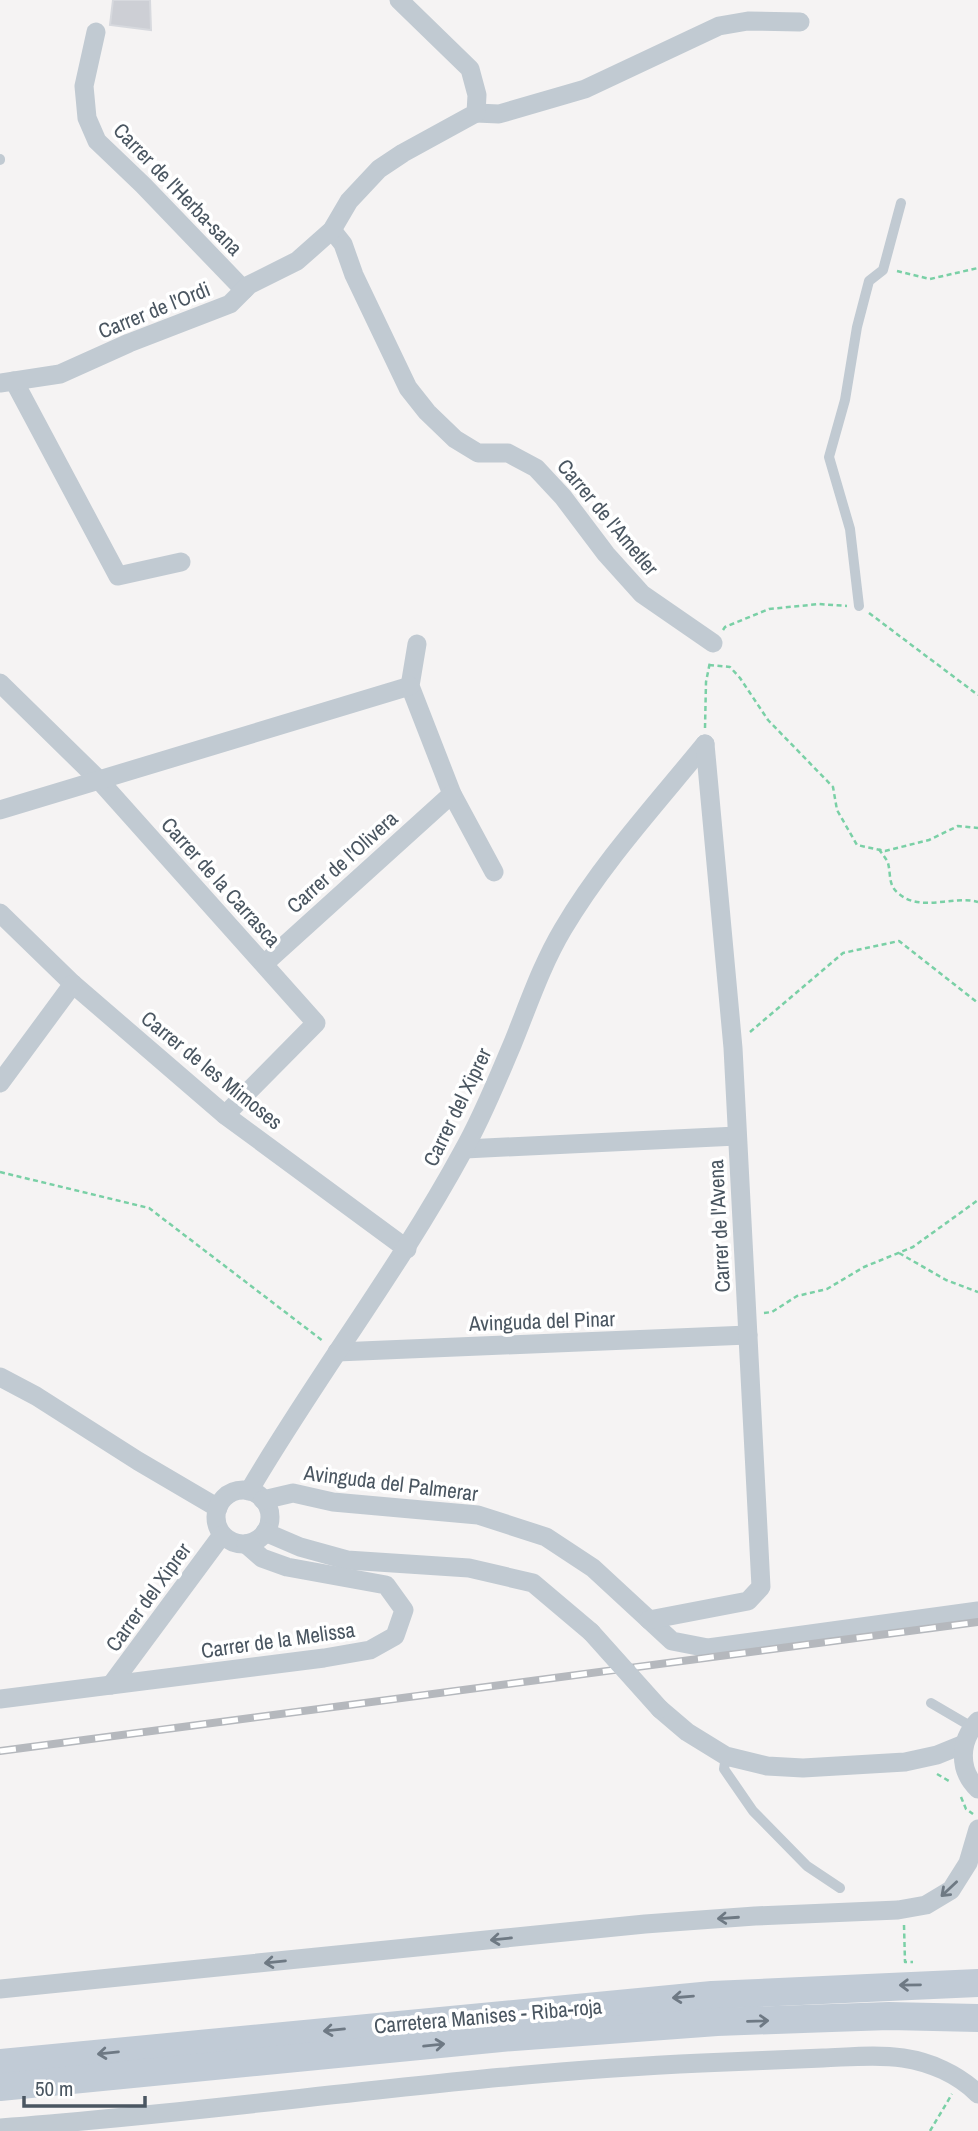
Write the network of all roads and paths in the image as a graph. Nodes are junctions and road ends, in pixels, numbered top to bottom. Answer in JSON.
{"nodes":[{"id":1,"x":399,"y":0,"type":"edge"},
{"id":2,"x":800,"y":22,"type":"dead end"},
{"id":3,"x":96,"y":33,"type":"dead end"},
{"id":4,"x":476,"y":113,"type":"junction"},
{"id":5,"x":901,"y":203,"type":"dead end"},
{"id":6,"x":332,"y":230,"type":"junction"},
{"id":7,"x":883,"y":268,"type":"junction"},
{"id":8,"x":978,"y":268,"type":"edge"},
{"id":9,"x":244,"y":290,"type":"junction"},
{"id":10,"x":7,"y":382,"type":"edge"},
{"id":11,"x":181,"y":562,"type":"dead end"},
{"id":12,"x":859,"y":606,"type":"junction"},
{"id":13,"x":713,"y":643,"type":"junction"},
{"id":14,"x":417,"y":644,"type":"dead end"},
{"id":15,"x":709,"y":664,"type":"junction"},
{"id":16,"x":0,"y":683,"type":"edge"},
{"id":17,"x":410,"y":686,"type":"junction"},
{"id":18,"x":978,"y":695,"type":"edge"},
{"id":19,"x":705,"y":744,"type":"junction"},
{"id":20,"x":98,"y":779,"type":"junction"},
{"id":21,"x":452,"y":794,"type":"junction"},
{"id":22,"x":0,"y":810,"type":"edge"},
{"id":23,"x":978,"y":828,"type":"edge"},
{"id":24,"x":879,"y":849,"type":"junction"},
{"id":25,"x":494,"y":872,"type":"dead end"},
{"id":26,"x":978,"y":901,"type":"edge"},
{"id":27,"x":0,"y":913,"type":"edge"},
{"id":28,"x":264,"y":964,"type":"junction"},
{"id":29,"x":73,"y":984,"type":"junction"},
{"id":30,"x":978,"y":1003,"type":"edge"},
{"id":31,"x":733,"y":1048,"type":"junction"},
{"id":32,"x":0,"y":1083,"type":"edge"},
{"id":33,"x":225,"y":1115,"type":"junction"},
{"id":34,"x":737,"y":1136,"type":"junction"},
{"id":35,"x":465,"y":1149,"type":"junction"},
{"id":36,"x":0,"y":1172,"type":"edge"},
{"id":37,"x":978,"y":1200,"type":"edge"},
{"id":38,"x":407,"y":1249,"type":"junction"},
{"id":39,"x":900,"y":1253,"type":"junction"},
{"id":40,"x":978,"y":1292,"type":"edge"},
{"id":41,"x":748,"y":1326,"type":"junction"},
{"id":42,"x":337,"y":1352,"type":"junction"},
{"id":43,"x":0,"y":1377,"type":"edge"},
{"id":44,"x":256,"y":1495,"type":"junction"},
{"id":45,"x":218,"y":1508,"type":"junction"},
{"id":46,"x":265,"y":1532,"type":"junction"},
{"id":47,"x":222,"y":1535,"type":"junction"},
{"id":48,"x":246,"y":1544,"type":"junction"},
{"id":49,"x":978,"y":1611,"type":"edge"},
{"id":50,"x":649,"y":1620,"type":"junction"},
{"id":51,"x":111,"y":1685,"type":"junction"},
{"id":52,"x":0,"y":1699,"type":"edge"},
{"id":53,"x":931,"y":1703,"type":"dead end"},
{"id":54,"x":971,"y":1731,"type":"edge"},
{"id":55,"x":726,"y":1756,"type":"junction"},
{"id":56,"x":905,"y":1762,"type":"junction"},
{"id":57,"x":972,"y":1782,"type":"edge"},
{"id":58,"x":978,"y":1829,"type":"edge"},
{"id":59,"x":840,"y":1888,"type":"dead end"},
{"id":60,"x":904,"y":1922,"type":"dead end"},
{"id":61,"x":918,"y":1962,"type":"dead end"},
{"id":62,"x":978,"y":1983,"type":"edge"},
{"id":63,"x":0,"y":1989,"type":"edge"},
{"id":64,"x":978,"y":2018,"type":"edge"},
{"id":65,"x":0,"y":2063,"type":"edge"},
{"id":66,"x":961,"y":2080,"type":"junction"},
{"id":67,"x":0,"y":2087,"type":"edge"},
{"id":68,"x":978,"y":2094,"type":"edge"},
{"id":69,"x":0,"y":2128,"type":"edge"},
{"id":70,"x":930,"y":2131,"type":"edge"}],
"edges":[{"from":1,"to":4,"type":"street"},
{"from":2,"to":4,"type":"street"},
{"from":3,"to":9,"type":"street","name":"Carrer de l'Herba-sana"},
{"from":4,"to":6,"type":"street","name":"Carrer de l'Ordi"},
{"from":5,"to":7,"type":"lane"},
{"from":6,"to":9,"type":"street","name":"Carrer de l'Ordi"},
{"from":6,"to":13,"type":"street","name":"Carrer de l'Ametler"},
{"from":7,"to":8,"type":"path"},
{"from":7,"to":12,"type":"lane"},
{"from":9,"to":10,"type":"street","name":"Carrer de l'Ordi"},
{"from":10,"to":11,"type":"street","name":"Carrer de l'Ordi"},
{"from":12,"to":13,"type":"path"},
{"from":12,"to":18,"type":"path"},
{"from":13,"to":15,"type":"path"},
{"from":14,"to":17,"type":"street"},
{"from":15,"to":19,"type":"path"},
{"from":15,"to":24,"type":"path"},
{"from":16,"to":20,"type":"street","name":"Carrer de la Carrasca"},
{"from":17,"to":20,"type":"street"},
{"from":17,"to":21,"type":"street"},
{"from":19,"to":31,"type":"street","name":"Carrer de l'Avena"},
{"from":19,"to":35,"type":"street","name":"Carrer del Xiprer"},
{"from":20,"to":22,"type":"street"},
{"from":20,"to":28,"type":"street","name":"Carrer de la Carrasca"},
{"from":21,"to":25,"type":"street"},
{"from":21,"to":28,"type":"street","name":"Carrer de l'Olivera"},
{"from":23,"to":24,"type":"path"},
{"from":24,"to":26,"type":"path"},
{"from":27,"to":29,"type":"street","name":"Carrer de les Mimoses"},
{"from":28,"to":33,"type":"street","name":"Carrer de la Carrasca"},
{"from":29,"to":32,"type":"street"},
{"from":29,"to":33,"type":"street","name":"Carrer de les Mimoses"},
{"from":30,"to":31,"type":"path"},
{"from":31,"to":34,"type":"street","name":"Carrer de l'Avena"},
{"from":33,"to":38,"type":"street","name":"Carrer de les Mimoses"},
{"from":34,"to":35,"type":"street"},
{"from":34,"to":41,"type":"street","name":"Carrer de l'Avena"},
{"from":35,"to":38,"type":"street","name":"Carrer del Xiprer"},
{"from":36,"to":42,"type":"path"},
{"from":37,"to":39,"type":"path"},
{"from":38,"to":42,"type":"street","name":"Carrer del Xiprer"},
{"from":39,"to":40,"type":"path"},
{"from":39,"to":41,"type":"path"},
{"from":41,"to":42,"type":"street","name":"Avinguda del Pinar"},
{"from":41,"to":50,"type":"street","name":"Carrer de l'Avena"},
{"from":42,"to":44,"type":"street","name":"Carrer del Xiprer"},
{"from":43,"to":45,"type":"street"},
{"from":44,"to":45,"type":"street"},
{"from":44,"to":46,"type":"street"},
{"from":44,"to":50,"type":"street","name":"Avinguda del Palmerar"},
{"from":45,"to":47,"type":"street"},
{"from":46,"to":48,"type":"street"},
{"from":46,"to":55,"type":"street","bridge":true},
{"from":47,"to":48,"type":"street"},
{"from":47,"to":51,"type":"street","name":"Carrer del Xiprer"},
{"from":48,"to":51,"type":"street","name":"Carrer de la Melissa"},
{"from":49,"to":50,"type":"street","name":"Avinguda del Palmerar"},
{"from":51,"to":52,"type":"street","name":"Carrer de la Melissa"},
{"from":53,"to":54,"type":"lane"},
{"from":54,"to":56,"type":"street"},
{"from":54,"to":57,"type":"street"},
{"from":55,"to":56,"type":"street"},
{"from":55,"to":59,"type":"lane"},
{"from":56,"to":57,"type":"street"},
{"from":58,"to":63,"type":"street","one_way":true},
{"from":60,"to":61,"type":"path"},
{"from":62,"to":65,"type":"main road","name":"Carretera Manises - Riba-roja","one_way":true},
{"from":67,"to":64,"type":"main road","name":"Carretera Manises - Riba-roja","one_way":true},
{"from":66,"to":68,"type":"street"},
{"from":66,"to":69,"type":"street"},
{"from":66,"to":70,"type":"path"}]}
